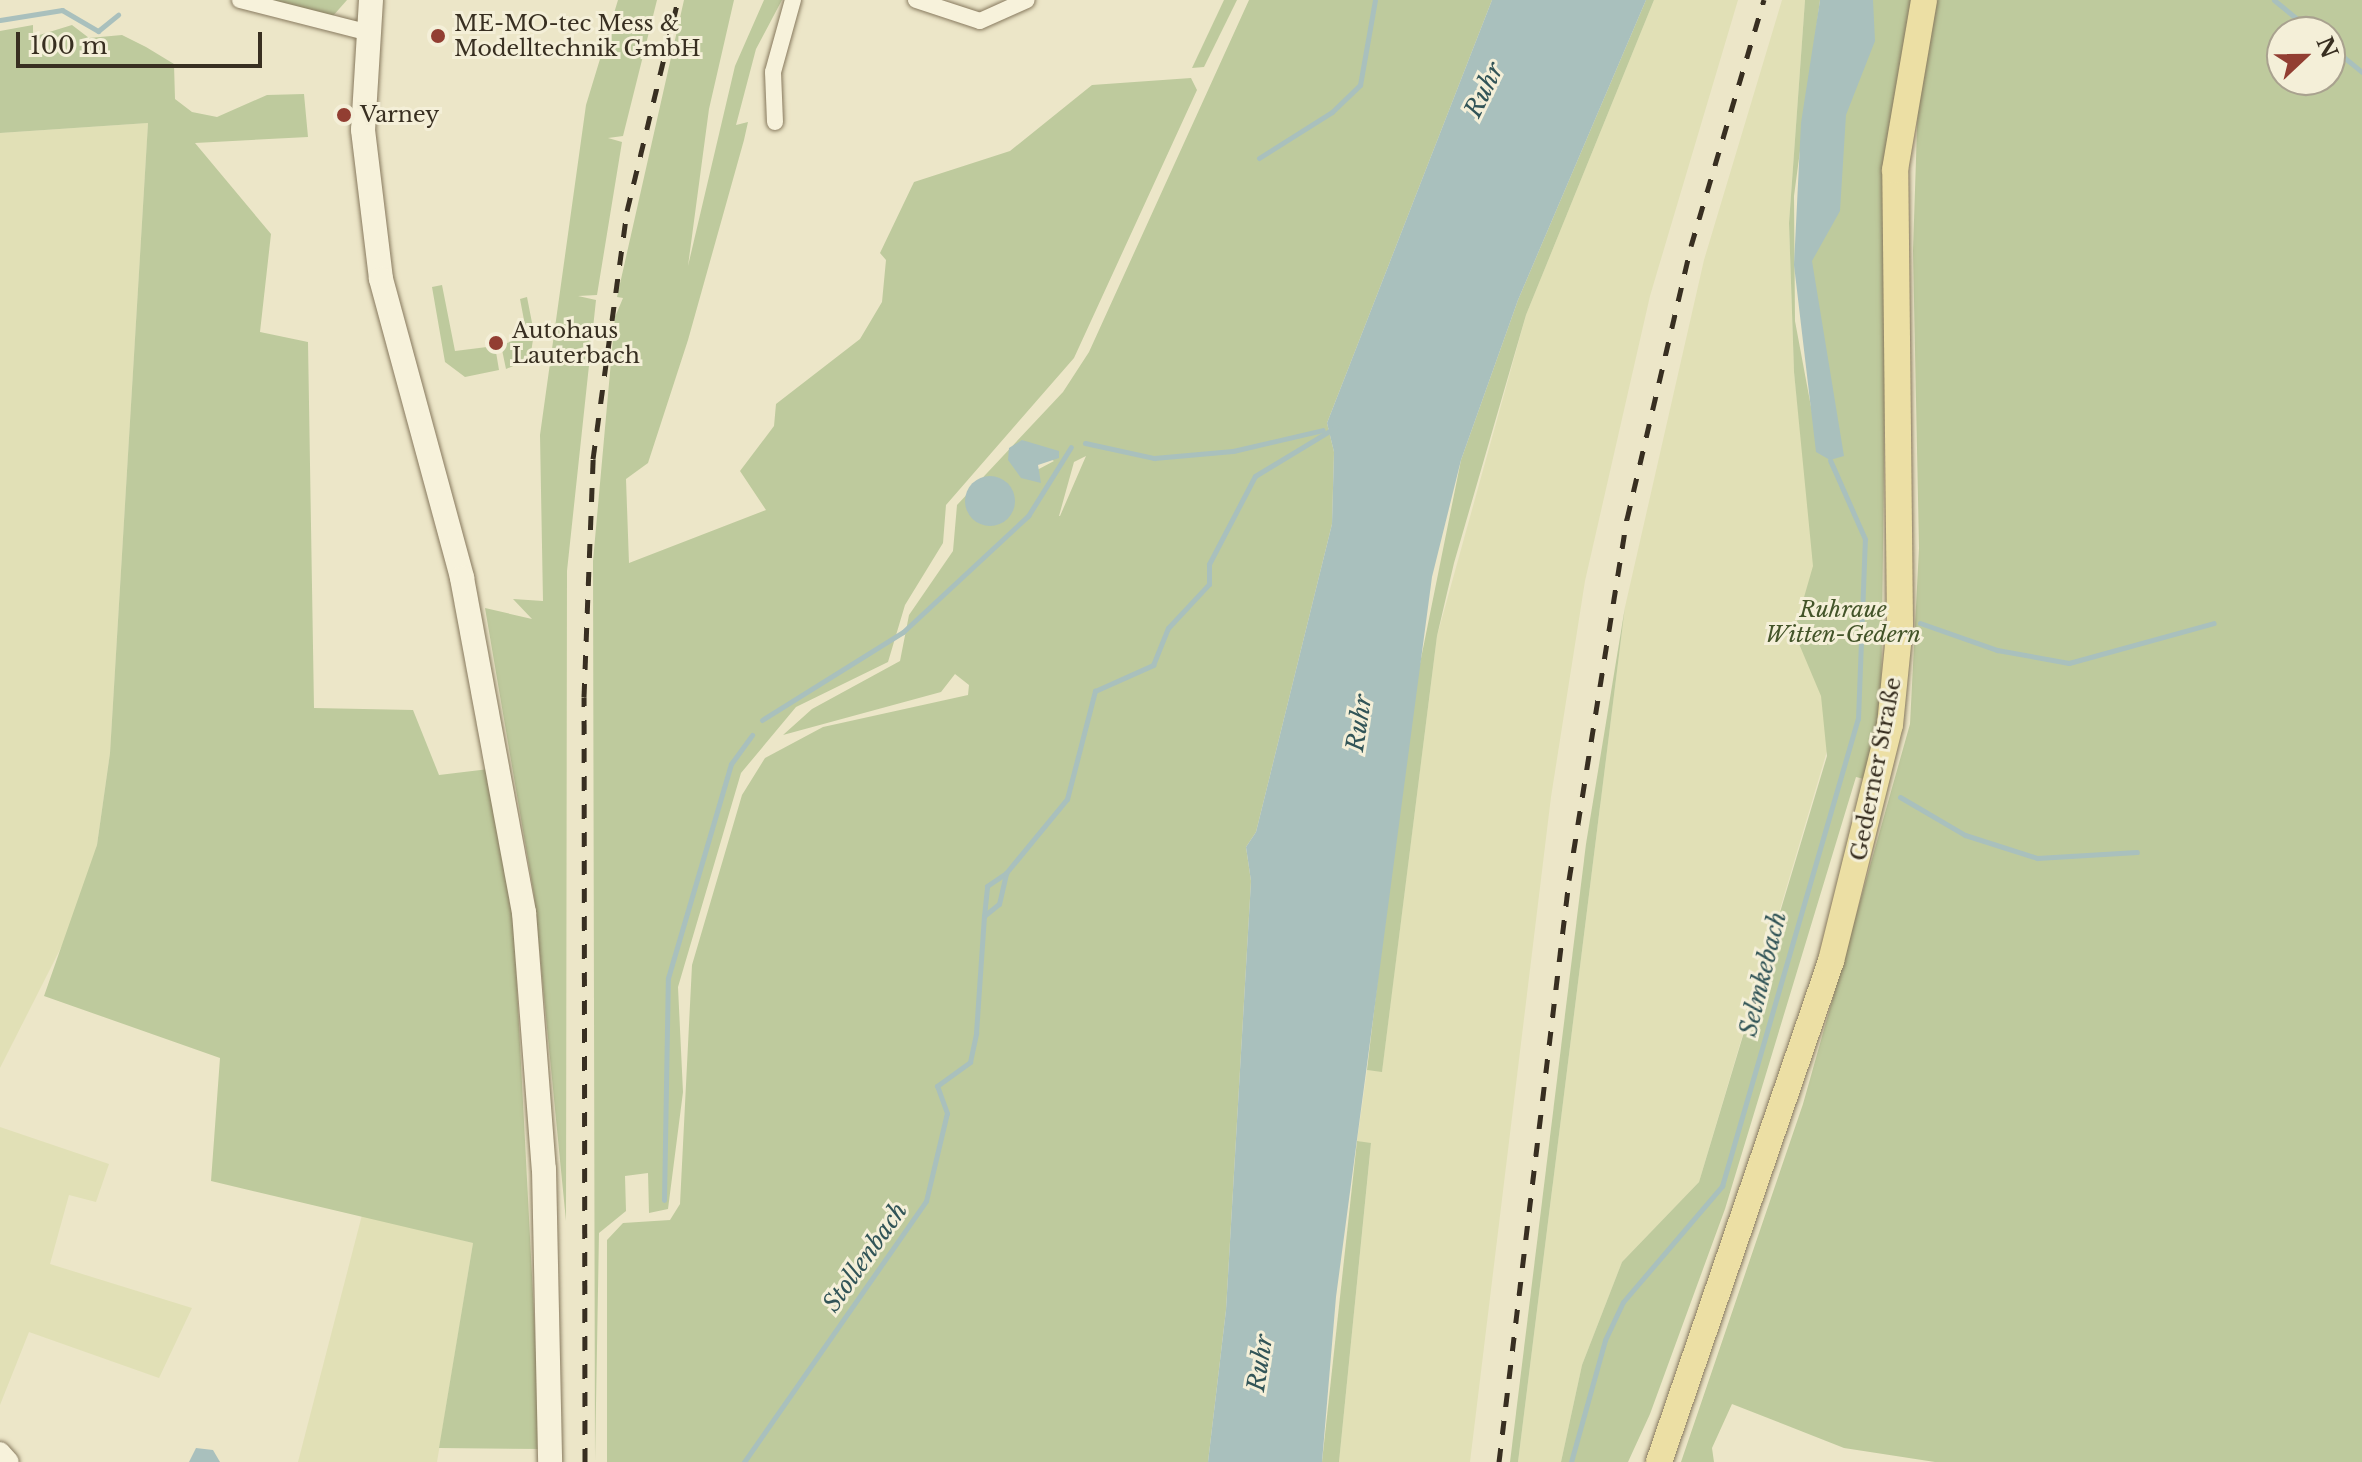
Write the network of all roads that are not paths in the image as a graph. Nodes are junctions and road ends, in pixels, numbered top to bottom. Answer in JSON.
{"nodes":[{"id":1,"x":240,"y":0,"type":"edge"},
{"id":2,"x":371,"y":0,"type":"edge"},
{"id":3,"x":793,"y":0,"type":"edge"},
{"id":4,"x":916,"y":0,"type":"edge"},
{"id":5,"x":1027,"y":0,"type":"edge"},
{"id":6,"x":1924,"y":0,"type":"edge"},
{"id":7,"x":366,"y":32,"type":"junction"},
{"id":8,"x":775,"y":122,"type":"dead end"},
{"id":9,"x":0,"y":1452,"type":"edge"},
{"id":10,"x":9,"y":1462,"type":"edge"},
{"id":11,"x":550,"y":1462,"type":"edge"},
{"id":12,"x":1659,"y":1462,"type":"edge"}],
"edges":[{"from":1,"to":7,"type":"street"},
{"from":2,"to":7,"type":"main road"},
{"from":3,"to":8,"type":"street"},
{"from":4,"to":5,"type":"street"},
{"from":6,"to":12,"type":"main road","name":"Gederner Straße"},
{"from":7,"to":11,"type":"main road"},
{"from":9,"to":10,"type":"street"}]}
